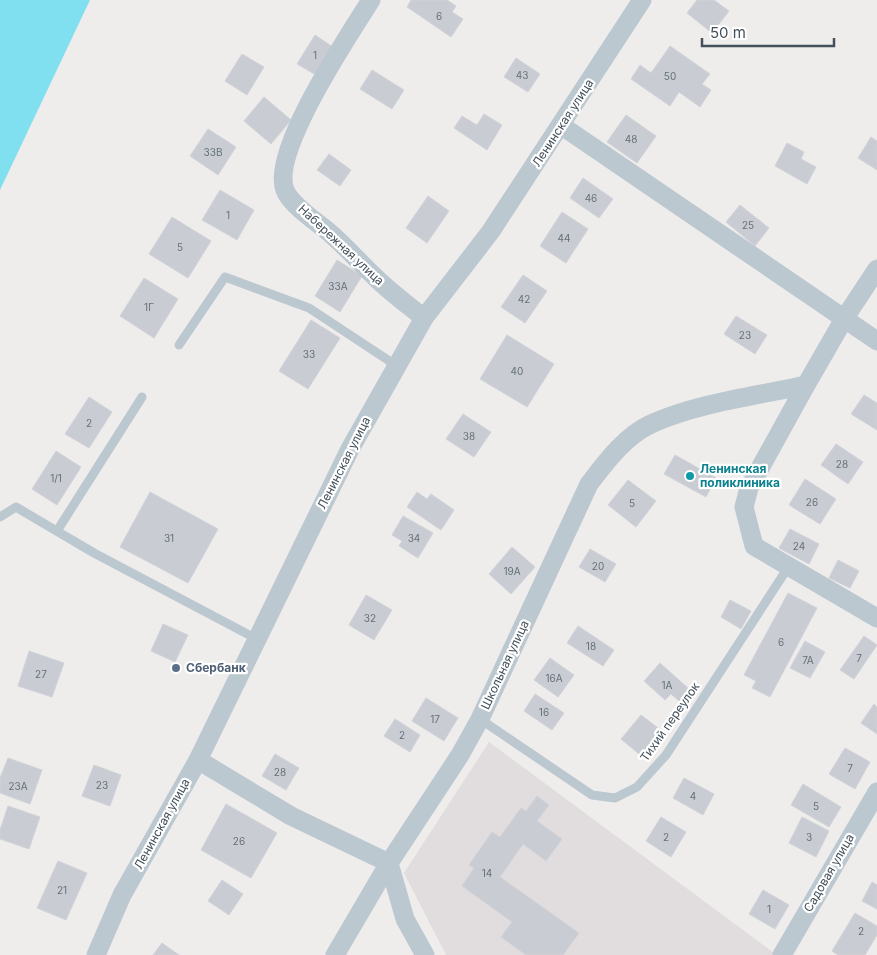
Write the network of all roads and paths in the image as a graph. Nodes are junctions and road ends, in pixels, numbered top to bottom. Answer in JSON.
{"nodes":[{"id":1,"x":371,"y":0,"type":"edge"},
{"id":2,"x":642,"y":0,"type":"edge"},
{"id":3,"x":562,"y":126,"type":"junction"},
{"id":4,"x":877,"y":269,"type":"edge"},
{"id":5,"x":424,"y":318,"type":"junction"},
{"id":6,"x":844,"y":319,"type":"junction"},
{"id":7,"x":877,"y":341,"type":"edge"},
{"id":8,"x":179,"y":345,"type":"dead end"},
{"id":9,"x":397,"y":366,"type":"junction"},
{"id":10,"x":806,"y":385,"type":"junction"},
{"id":11,"x":142,"y":397,"type":"dead end"},
{"id":12,"x":0,"y":517,"type":"edge"},
{"id":13,"x":58,"y":531,"type":"junction"},
{"id":14,"x":789,"y":566,"type":"junction"},
{"id":15,"x":877,"y":618,"type":"edge"},
{"id":16,"x":257,"y":639,"type":"junction"},
{"id":17,"x":480,"y":719,"type":"junction"},
{"id":18,"x":198,"y":760,"type":"junction"},
{"id":19,"x":877,"y":792,"type":"edge"},
{"id":20,"x":389,"y":863,"type":"junction"},
{"id":21,"x":96,"y":955,"type":"edge"},
{"id":22,"x":335,"y":955,"type":"edge"},
{"id":23,"x":425,"y":955,"type":"edge"},
{"id":24,"x":782,"y":955,"type":"edge"}],
"edges":[{"from":1,"to":5,"type":"street","name":"Набережная улица"},
{"from":2,"to":3,"type":"street","name":"Ленинская улица"},
{"from":3,"to":5,"type":"street","name":"Ленинская улица"},
{"from":3,"to":6,"type":"street"},
{"from":4,"to":6,"type":"street"},
{"from":5,"to":9,"type":"street","name":"Ленинская улица"},
{"from":6,"to":7,"type":"street"},
{"from":6,"to":10,"type":"street"},
{"from":8,"to":9,"type":"lane"},
{"from":9,"to":16,"type":"street","name":"Ленинская улица"},
{"from":10,"to":14,"type":"street"},
{"from":10,"to":17,"type":"street","name":"Школьная улица"},
{"from":11,"to":13,"type":"lane"},
{"from":12,"to":13,"type":"lane"},
{"from":13,"to":16,"type":"lane"},
{"from":14,"to":15,"type":"street"},
{"from":14,"to":17,"type":"lane","name":"Тихий переулок"},
{"from":16,"to":18,"type":"street","name":"Ленинская улица"},
{"from":17,"to":20,"type":"street","name":"Школьная улица"},
{"from":18,"to":20,"type":"street"},
{"from":18,"to":21,"type":"street","name":"Ленинская улица"},
{"from":19,"to":24,"type":"street","name":"Садовая улица"},
{"from":20,"to":22,"type":"street","name":"Школьная улица"},
{"from":20,"to":23,"type":"street"}]}
